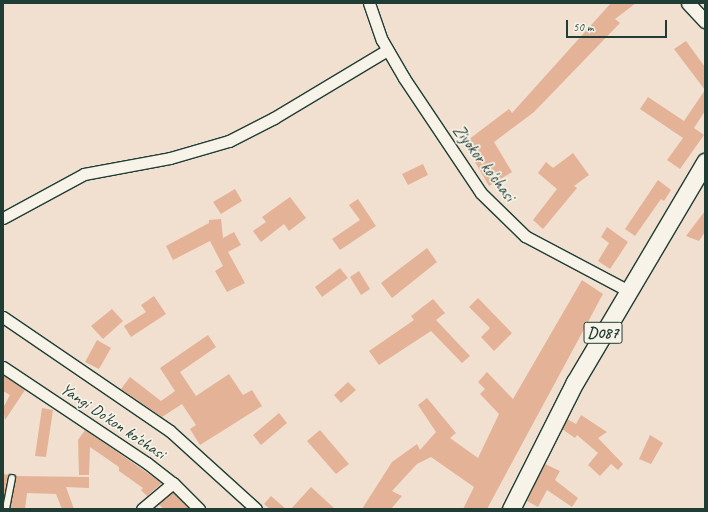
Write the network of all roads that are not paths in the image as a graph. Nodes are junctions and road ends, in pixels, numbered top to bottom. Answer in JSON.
{"nodes":[{"id":1,"x":368,"y":3,"type":"edge"},
{"id":2,"x":688,"y":3,"type":"edge"},
{"id":3,"x":705,"y":21,"type":"edge"},
{"id":4,"x":388,"y":50,"type":"junction"},
{"id":5,"x":705,"y":162,"type":"edge"},
{"id":6,"x":3,"y":218,"type":"edge"},
{"id":7,"x":628,"y":290,"type":"junction"},
{"id":8,"x":3,"y":317,"type":"edge"},
{"id":9,"x":3,"y":367,"type":"edge"},
{"id":10,"x":12,"y":479,"type":"dead end"},
{"id":11,"x":173,"y":483,"type":"junction"},
{"id":12,"x":6,"y":509,"type":"edge"},
{"id":13,"x":142,"y":509,"type":"edge"},
{"id":14,"x":199,"y":509,"type":"edge"},
{"id":15,"x":256,"y":509,"type":"edge"},
{"id":16,"x":511,"y":509,"type":"edge"}],
"edges":[{"from":1,"to":4,"type":"street","name":"Ziyokor ko'chasi"},
{"from":2,"to":3,"type":"street"},
{"from":4,"to":6,"type":"street"},
{"from":4,"to":7,"type":"street","name":"Ziyokor ko'chasi"},
{"from":5,"to":7,"type":"main road","number":"D087"},
{"from":7,"to":16,"type":"main road","number":"D087"},
{"from":8,"to":15,"type":"street"},
{"from":9,"to":11,"type":"street","name":"Yangi Do'kon ko'chasi"},
{"from":10,"to":12,"type":"lane"},
{"from":11,"to":13,"type":"street"},
{"from":11,"to":14,"type":"street","name":"Yangi Do'kon ko'chasi"}]}
